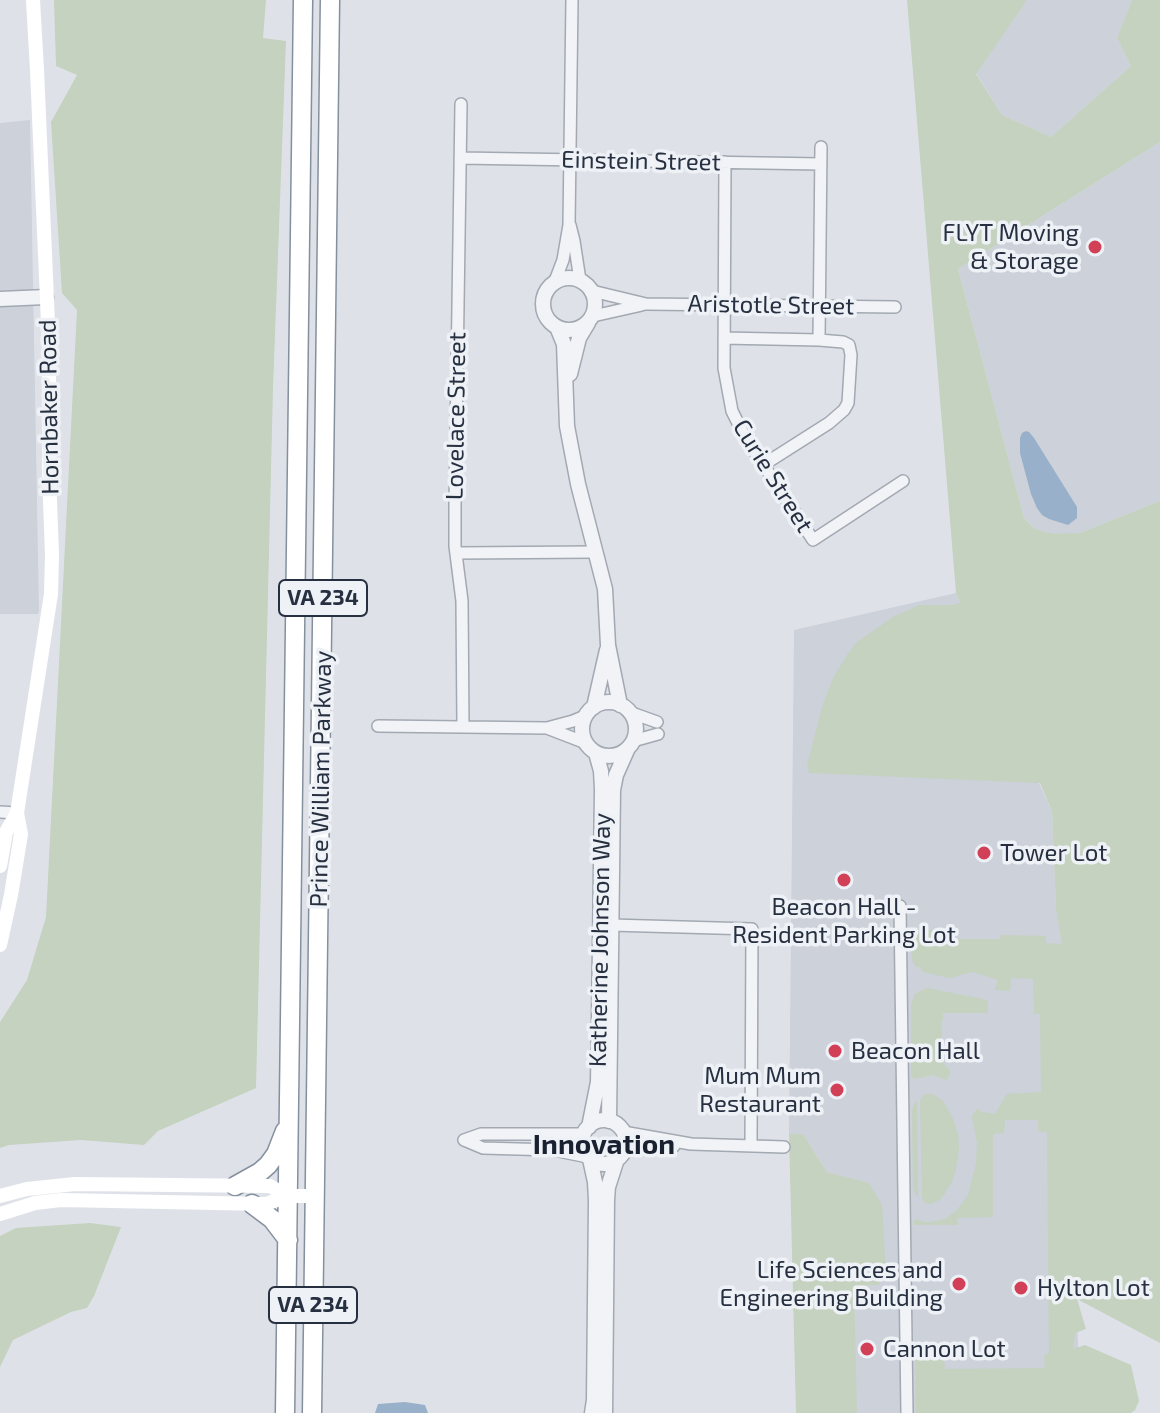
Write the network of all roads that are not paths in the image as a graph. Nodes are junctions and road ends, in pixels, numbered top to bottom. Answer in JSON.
{"nodes":[{"id":1,"x":33,"y":0,"type":"edge"},
{"id":2,"x":303,"y":0,"type":"edge"},
{"id":3,"x":330,"y":0,"type":"edge"},
{"id":4,"x":572,"y":0,"type":"edge"},
{"id":5,"x":461,"y":104,"type":"dead end"},
{"id":6,"x":821,"y":147,"type":"dead end"},
{"id":7,"x":460,"y":158,"type":"junction"},
{"id":8,"x":570,"y":160,"type":"junction"},
{"id":9,"x":725,"y":162,"type":"junction"},
{"id":10,"x":821,"y":164,"type":"junction"},
{"id":11,"x":569,"y":225,"type":"junction"},
{"id":12,"x":580,"y":280,"type":"junction"},
{"id":13,"x":555,"y":281,"type":"junction"},
{"id":14,"x":592,"y":291,"type":"junction"},
{"id":15,"x":46,"y":297,"type":"junction"},
{"id":16,"x":0,"y":299,"type":"edge"},
{"id":17,"x":646,"y":304,"type":"junction"},
{"id":18,"x":725,"y":305,"type":"junction"},
{"id":19,"x":820,"y":306,"type":"junction"},
{"id":20,"x":895,"y":307,"type":"dead end"},
{"id":21,"x":590,"y":319,"type":"junction"},
{"id":22,"x":557,"y":327,"type":"junction"},
{"id":23,"x":724,"y":338,"type":"junction"},
{"id":24,"x":819,"y":340,"type":"junction"},
{"id":25,"x":566,"y":389,"type":"junction"},
{"id":26,"x":763,"y":465,"type":"junction"},
{"id":27,"x":903,"y":481,"type":"dead end"},
{"id":28,"x":595,"y":552,"type":"junction"},
{"id":29,"x":456,"y":553,"type":"junction"},
{"id":30,"x":608,"y":645,"type":"junction"},
{"id":31,"x":625,"y":709,"type":"junction"},
{"id":32,"x":590,"y":711,"type":"junction"},
{"id":33,"x":378,"y":726,"type":"dead end"},
{"id":34,"x":463,"y":727,"type":"junction"},
{"id":35,"x":547,"y":728,"type":"junction"},
{"id":36,"x":630,"y":745,"type":"junction"},
{"id":37,"x":591,"y":748,"type":"junction"},
{"id":38,"x":0,"y":812,"type":"edge"},
{"id":39,"x":17,"y":813,"type":"junction"},
{"id":40,"x":0,"y":866,"type":"edge"},
{"id":41,"x":900,"y":906,"type":"dead end"},
{"id":42,"x":611,"y":925,"type":"junction"},
{"id":43,"x":0,"y":945,"type":"edge"},
{"id":44,"x":289,"y":1121,"type":"junction"},
{"id":45,"x":609,"y":1121,"type":"junction"},
{"id":46,"x":586,"y":1130,"type":"junction"},
{"id":47,"x":623,"y":1132,"type":"junction"},
{"id":48,"x":691,"y":1144,"type":"junction"},
{"id":49,"x":751,"y":1146,"type":"junction"},
{"id":50,"x":784,"y":1147,"type":"dead end"},
{"id":51,"x":621,"y":1155,"type":"junction"},
{"id":52,"x":589,"y":1158,"type":"junction"},
{"id":53,"x":235,"y":1186,"type":"junction"},
{"id":54,"x":0,"y":1196,"type":"edge"},
{"id":55,"x":288,"y":1196,"type":"junction"},
{"id":56,"x":315,"y":1196,"type":"junction"},
{"id":57,"x":252,"y":1204,"type":"junction"},
{"id":58,"x":0,"y":1214,"type":"edge"},
{"id":59,"x":288,"y":1240,"type":"junction"},
{"id":60,"x":285,"y":1413,"type":"edge"},
{"id":61,"x":312,"y":1413,"type":"edge"},
{"id":62,"x":592,"y":1413,"type":"edge"},
{"id":63,"x":605,"y":1413,"type":"edge"},
{"id":64,"x":907,"y":1413,"type":"edge"}],
"edges":[{"from":1,"to":15,"type":"main road","name":"Hornbaker Road"},
{"from":2,"to":44,"type":"highway","name":"Prince William Parkway","number":"VA 234"},
{"from":3,"to":56,"type":"highway","name":"Prince William Parkway","number":"VA 234"},
{"from":4,"to":8,"type":"street"},
{"from":5,"to":7,"type":"street","name":"Lovelace Street"},
{"from":6,"to":10,"type":"street"},
{"from":7,"to":8,"type":"street","name":"Einstein Street"},
{"from":7,"to":29,"type":"street","name":"Lovelace Street"},
{"from":8,"to":9,"type":"street","name":"Einstein Street"},
{"from":8,"to":11,"type":"street"},
{"from":9,"to":10,"type":"street","name":"Einstein Street"},
{"from":9,"to":18,"type":"street","name":"Curie Street"},
{"from":10,"to":19,"type":"street"},
{"from":11,"to":12,"type":"street"},
{"from":11,"to":13,"type":"street"},
{"from":12,"to":13,"type":"street"},
{"from":12,"to":14,"type":"street"},
{"from":13,"to":22,"type":"street"},
{"from":14,"to":17,"type":"street","name":"Aristotle Street"},
{"from":14,"to":21,"type":"street"},
{"from":15,"to":16,"type":"street"},
{"from":15,"to":39,"type":"main road","name":"Hornbaker Road"},
{"from":17,"to":18,"type":"street","name":"Aristotle Street"},
{"from":17,"to":21,"type":"street","name":"Aristotle Street"},
{"from":18,"to":19,"type":"street","name":"Aristotle Street"},
{"from":18,"to":23,"type":"street","name":"Curie Street"},
{"from":19,"to":20,"type":"street","name":"Aristotle Street"},
{"from":19,"to":24,"type":"street"},
{"from":21,"to":22,"type":"street"},
{"from":21,"to":25,"type":"street"},
{"from":22,"to":25,"type":"street"},
{"from":23,"to":24,"type":"street"},
{"from":23,"to":26,"type":"street","name":"Curie Street"},
{"from":24,"to":26,"type":"street"},
{"from":25,"to":28,"type":"street"},
{"from":26,"to":27,"type":"street","name":"Curie Street"},
{"from":28,"to":29,"type":"street"},
{"from":28,"to":30,"type":"street"},
{"from":29,"to":34,"type":"street","name":"Lovelace Street"},
{"from":30,"to":31,"type":"street"},
{"from":30,"to":32,"type":"street"},
{"from":31,"to":32,"type":"street"},
{"from":31,"to":36,"type":"street"},
{"from":31,"to":36,"type":"street"},
{"from":32,"to":35,"type":"street"},
{"from":32,"to":37,"type":"street"},
{"from":33,"to":34,"type":"street"},
{"from":34,"to":35,"type":"street"},
{"from":35,"to":37,"type":"street"},
{"from":36,"to":37,"type":"street"},
{"from":36,"to":42,"type":"street","name":"Katherine Johnson Way"},
{"from":37,"to":46,"type":"street","name":"Katherine Johnson Way"},
{"from":38,"to":39,"type":"street"},
{"from":39,"to":40,"type":"main road","name":"Hornbaker Road"},
{"from":39,"to":43,"type":"main road","name":"Hornbaker Road"},
{"from":41,"to":64,"type":"street"},
{"from":42,"to":45,"type":"street","name":"Katherine Johnson Way"},
{"from":42,"to":49,"type":"street"},
{"from":44,"to":53,"type":"highway"},
{"from":44,"to":55,"type":"highway","name":"Prince William Parkway","number":"VA 234"},
{"from":45,"to":46,"type":"street"},
{"from":45,"to":47,"type":"street"},
{"from":46,"to":52,"type":"street"},
{"from":46,"to":52,"type":"street"},
{"from":47,"to":48,"type":"street"},
{"from":47,"to":51,"type":"street"},
{"from":48,"to":49,"type":"street"},
{"from":48,"to":51,"type":"street"},
{"from":49,"to":50,"type":"street"},
{"from":51,"to":52,"type":"street"},
{"from":51,"to":63,"type":"street"},
{"from":52,"to":62,"type":"street"},
{"from":53,"to":54,"type":"main road"},
{"from":53,"to":55,"type":"main road"},
{"from":55,"to":56,"type":"main road"},
{"from":55,"to":57,"type":"main road"},
{"from":55,"to":59,"type":"highway","name":"Prince William Parkway","number":"VA 234"},
{"from":56,"to":61,"type":"highway","name":"Prince William Parkway","number":"VA 234"},
{"from":57,"to":58,"type":"main road"},
{"from":57,"to":59,"type":"highway"},
{"from":59,"to":60,"type":"highway","name":"Prince William Parkway","number":"VA 234"}]}
